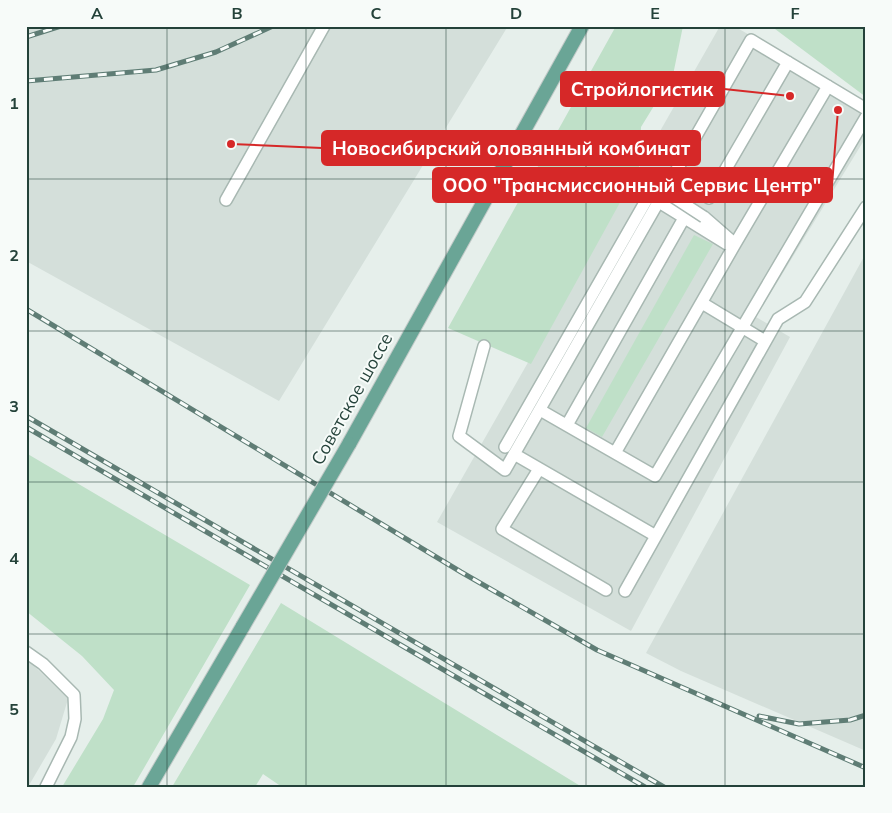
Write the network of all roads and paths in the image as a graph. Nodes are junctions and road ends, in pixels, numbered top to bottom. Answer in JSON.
{"nodes":[{"id":1,"x":324,"y":26,"type":"edge"},
{"id":2,"x":582,"y":26,"type":"edge"},
{"id":3,"x":788,"y":62,"type":"junction"},
{"id":4,"x":828,"y":86,"type":"junction"},
{"id":5,"x":866,"y":109,"type":"edge"},
{"id":6,"x":866,"y":117,"type":"edge"},
{"id":7,"x":673,"y":176,"type":"junction"},
{"id":8,"x":226,"y":200,"type":"dead end"},
{"id":9,"x":659,"y":202,"type":"junction"},
{"id":10,"x":866,"y":207,"type":"edge"},
{"id":11,"x":684,"y":218,"type":"junction"},
{"id":12,"x":735,"y":244,"type":"junction"},
{"id":13,"x":702,"y":303,"type":"junction"},
{"id":14,"x":743,"y":327,"type":"junction"},
{"id":15,"x":765,"y":341,"type":"junction"},
{"id":16,"x":484,"y":346,"type":"dead end"},
{"id":17,"x":540,"y":410,"type":"junction"},
{"id":18,"x":567,"y":425,"type":"junction"},
{"id":19,"x":504,"y":446,"type":"dead end"},
{"id":20,"x":615,"y":453,"type":"junction"},
{"id":21,"x":514,"y":454,"type":"junction"},
{"id":22,"x":539,"y":468,"type":"junction"},
{"id":23,"x":656,"y":536,"type":"junction"},
{"id":24,"x":606,"y":590,"type":"dead end"},
{"id":25,"x":624,"y":592,"type":"dead end"},
{"id":26,"x":26,"y":652,"type":"edge"},
{"id":27,"x":46,"y":787,"type":"edge"},
{"id":28,"x":148,"y":787,"type":"edge"}],
"edges":[{"from":1,"to":8,"type":"street"},
{"from":2,"to":28,"type":"main road","name":"Советское шоссе","bridge":true},
{"from":3,"to":4,"type":"street"},
{"from":3,"to":7,"type":"street"},
{"from":3,"to":7,"type":"street"},
{"from":4,"to":5,"type":"street"},
{"from":4,"to":12,"type":"street"},
{"from":6,"to":14,"type":"street"},
{"from":7,"to":9,"type":"street"},
{"from":9,"to":11,"type":"street"},
{"from":9,"to":17,"type":"street"},
{"from":10,"to":15,"type":"street"},
{"from":11,"to":12,"type":"street"},
{"from":11,"to":18,"type":"street"},
{"from":12,"to":13,"type":"street"},
{"from":12,"to":19,"type":"street","bridge":true},
{"from":13,"to":14,"type":"street"},
{"from":13,"to":20,"type":"street"},
{"from":14,"to":15,"type":"street"},
{"from":14,"to":20,"type":"street"},
{"from":15,"to":23,"type":"street"},
{"from":16,"to":21,"type":"street"},
{"from":17,"to":18,"type":"street"},
{"from":17,"to":21,"type":"street"},
{"from":18,"to":20,"type":"street"},
{"from":21,"to":22,"type":"street"},
{"from":22,"to":23,"type":"street"},
{"from":22,"to":24,"type":"street"},
{"from":23,"to":25,"type":"street"},
{"from":26,"to":27,"type":"street"}]}
